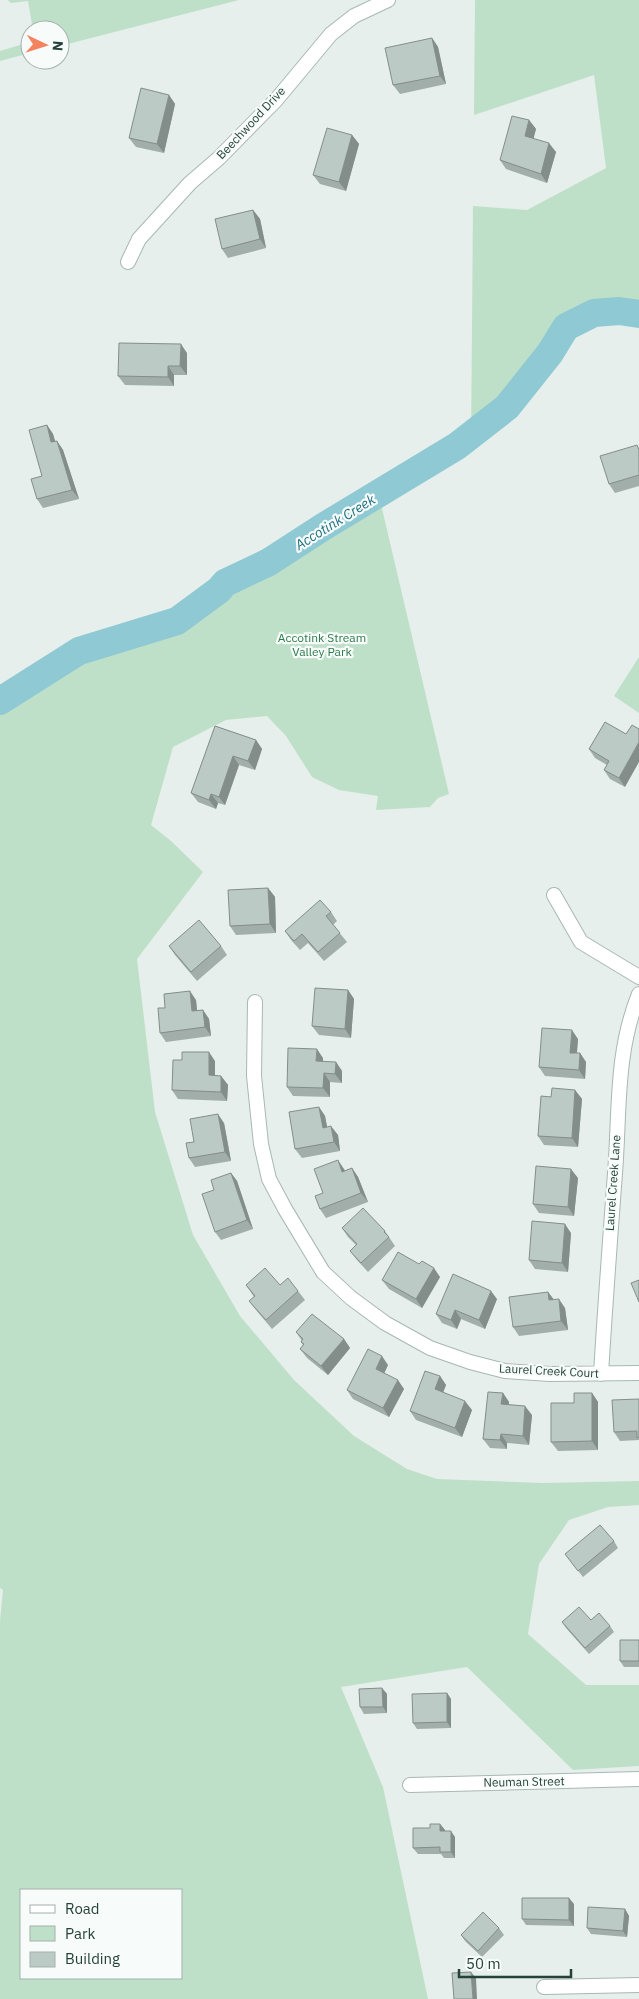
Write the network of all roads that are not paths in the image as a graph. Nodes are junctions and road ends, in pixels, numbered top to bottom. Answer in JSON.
{"nodes":[{"id":1,"x":388,"y":0,"type":"edge"},
{"id":2,"x":128,"y":262,"type":"dead end"},
{"id":3,"x":554,"y":895,"type":"dead end"},
{"id":4,"x":639,"y":977,"type":"edge"},
{"id":5,"x":639,"y":994,"type":"edge"},
{"id":6,"x":256,"y":1002,"type":"dead end"},
{"id":7,"x":639,"y":1373,"type":"edge"},
{"id":8,"x":602,"y":1374,"type":"junction"},
{"id":9,"x":639,"y":1779,"type":"edge"},
{"id":10,"x":410,"y":1785,"type":"dead end"},
{"id":11,"x":639,"y":1985,"type":"edge"},
{"id":12,"x":544,"y":1987,"type":"dead end"}],
"edges":[{"from":1,"to":2,"type":"street","name":"Beechwood Drive"},
{"from":3,"to":4,"type":"street"},
{"from":5,"to":8,"type":"street","name":"Laurel Creek Lane"},
{"from":6,"to":8,"type":"street","name":"Laurel Creek Court"},
{"from":7,"to":8,"type":"street","name":"Laurel Creek Court"},
{"from":9,"to":10,"type":"street","name":"Neuman Street"},
{"from":11,"to":12,"type":"street"}]}
